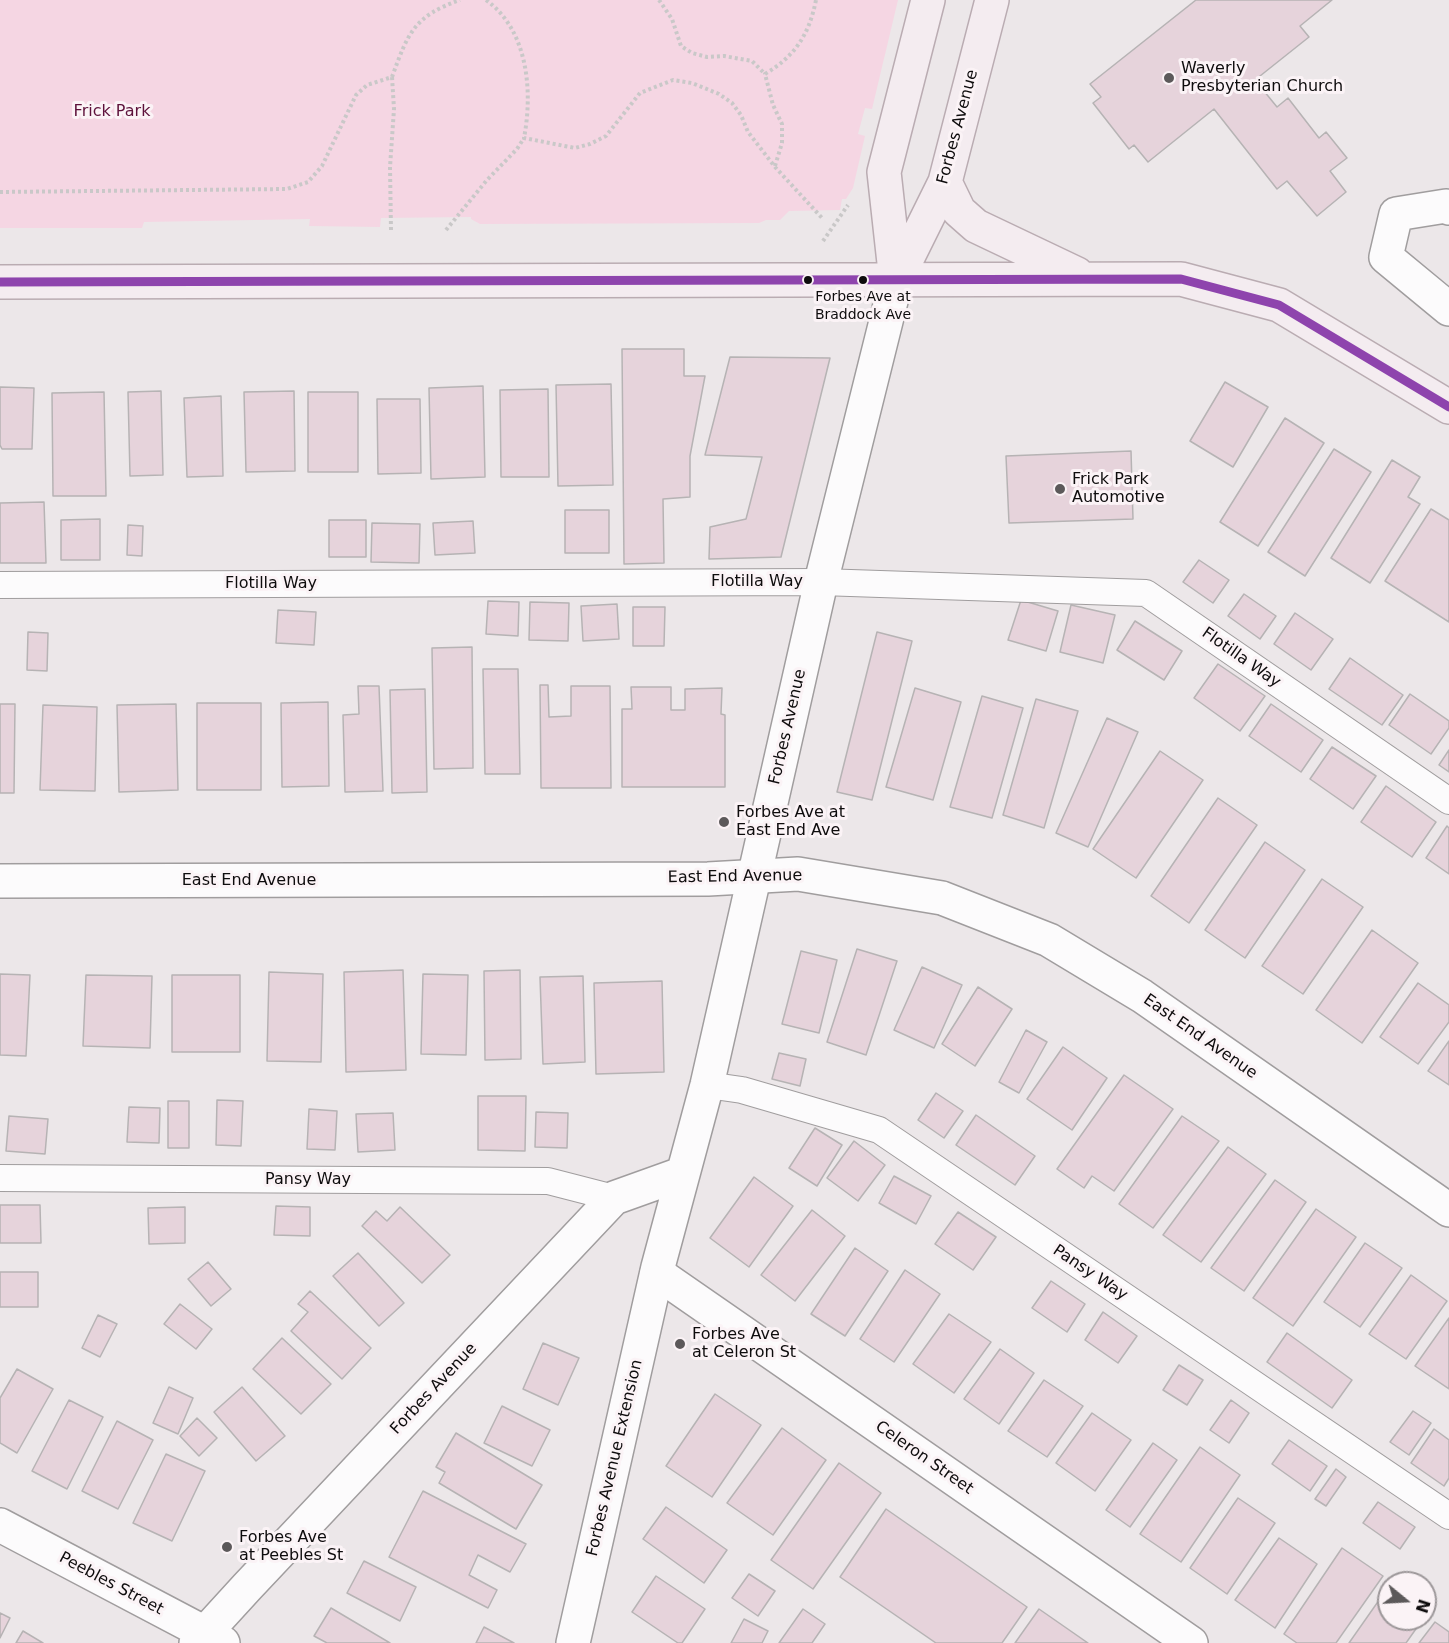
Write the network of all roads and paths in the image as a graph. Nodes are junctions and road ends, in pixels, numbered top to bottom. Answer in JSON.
{"nodes":[{"id":1,"x":460,"y":0,"type":"edge"},
{"id":2,"x":486,"y":0,"type":"edge"},
{"id":3,"x":659,"y":0,"type":"edge"},
{"id":4,"x":816,"y":0,"type":"edge"},
{"id":5,"x":928,"y":0,"type":"edge"},
{"id":6,"x":992,"y":0,"type":"edge"},
{"id":7,"x":765,"y":74,"type":"junction"},
{"id":8,"x":392,"y":77,"type":"junction"},
{"id":9,"x":524,"y":138,"type":"junction"},
{"id":10,"x":775,"y":167,"type":"junction"},
{"id":11,"x":945,"y":182,"type":"junction"},
{"id":12,"x":0,"y":192,"type":"edge"},
{"id":13,"x":1449,"y":208,"type":"edge"},
{"id":14,"x":823,"y":219,"type":"dead end"},
{"id":15,"x":391,"y":230,"type":"dead end"},
{"id":16,"x":446,"y":230,"type":"dead end"},
{"id":17,"x":1090,"y":280,"type":"junction"},
{"id":18,"x":896,"y":281,"type":"junction"},
{"id":19,"x":0,"y":282,"type":"edge"},
{"id":20,"x":1449,"y":309,"type":"edge"},
{"id":21,"x":1449,"y":407,"type":"edge"},
{"id":22,"x":820,"y":582,"type":"junction"},
{"id":23,"x":0,"y":585,"type":"edge"},
{"id":24,"x":1449,"y":801,"type":"edge"},
{"id":25,"x":755,"y":876,"type":"junction"},
{"id":26,"x":0,"y":881,"type":"edge"},
{"id":27,"x":707,"y":1085,"type":"junction"},
{"id":28,"x":681,"y":1174,"type":"junction"},
{"id":29,"x":0,"y":1178,"type":"edge"},
{"id":30,"x":614,"y":1198,"type":"junction"},
{"id":31,"x":1449,"y":1210,"type":"edge"},
{"id":32,"x":657,"y":1273,"type":"junction"},
{"id":33,"x":1449,"y":1516,"type":"edge"},
{"id":34,"x":0,"y":1525,"type":"edge"},
{"id":35,"x":208,"y":1640,"type":"edge"},
{"id":36,"x":573,"y":1643,"type":"edge"},
{"id":37,"x":1191,"y":1643,"type":"edge"}],
"edges":[{"from":1,"to":8,"type":"path"},
{"from":2,"to":9,"type":"path"},
{"from":3,"to":7,"type":"path"},
{"from":4,"to":7,"type":"path"},
{"from":5,"to":18,"type":"main road","name":"Forbes Avenue"},
{"from":6,"to":11,"type":"main road","name":"Forbes Avenue"},
{"from":7,"to":10,"type":"path"},
{"from":8,"to":12,"type":"path"},
{"from":8,"to":15,"type":"path"},
{"from":9,"to":10,"type":"path"},
{"from":9,"to":16,"type":"path"},
{"from":10,"to":14,"type":"path"},
{"from":11,"to":17,"type":"main road"},
{"from":11,"to":18,"type":"main road","name":"Forbes Avenue"},
{"from":13,"to":20,"type":"street"},
{"from":17,"to":18,"type":"main road"},
{"from":17,"to":21,"type":"main road"},
{"from":18,"to":19,"type":"main road"},
{"from":18,"to":22,"type":"street","name":"Forbes Avenue"},
{"from":22,"to":23,"type":"lane","name":"Flotilla Way"},
{"from":22,"to":24,"type":"lane","name":"Flotilla Way"},
{"from":22,"to":25,"type":"street","name":"Forbes Avenue"},
{"from":25,"to":26,"type":"street","name":"East End Avenue"},
{"from":25,"to":27,"type":"street","name":"Forbes Avenue"},
{"from":25,"to":31,"type":"street","name":"East End Avenue"},
{"from":27,"to":28,"type":"street","name":"Forbes Avenue"},
{"from":27,"to":33,"type":"lane","name":"Pansy Way"},
{"from":28,"to":30,"type":"street","name":"Forbes Avenue"},
{"from":28,"to":32,"type":"street","name":"Forbes Avenue"},
{"from":29,"to":30,"type":"lane","name":"Pansy Way"},
{"from":30,"to":35,"type":"street","name":"Forbes Avenue"},
{"from":32,"to":36,"type":"street","name":"Forbes Avenue Extension"},
{"from":32,"to":37,"type":"street","name":"Celeron Street"},
{"from":34,"to":35,"type":"street","name":"Peebles Street"}]}
